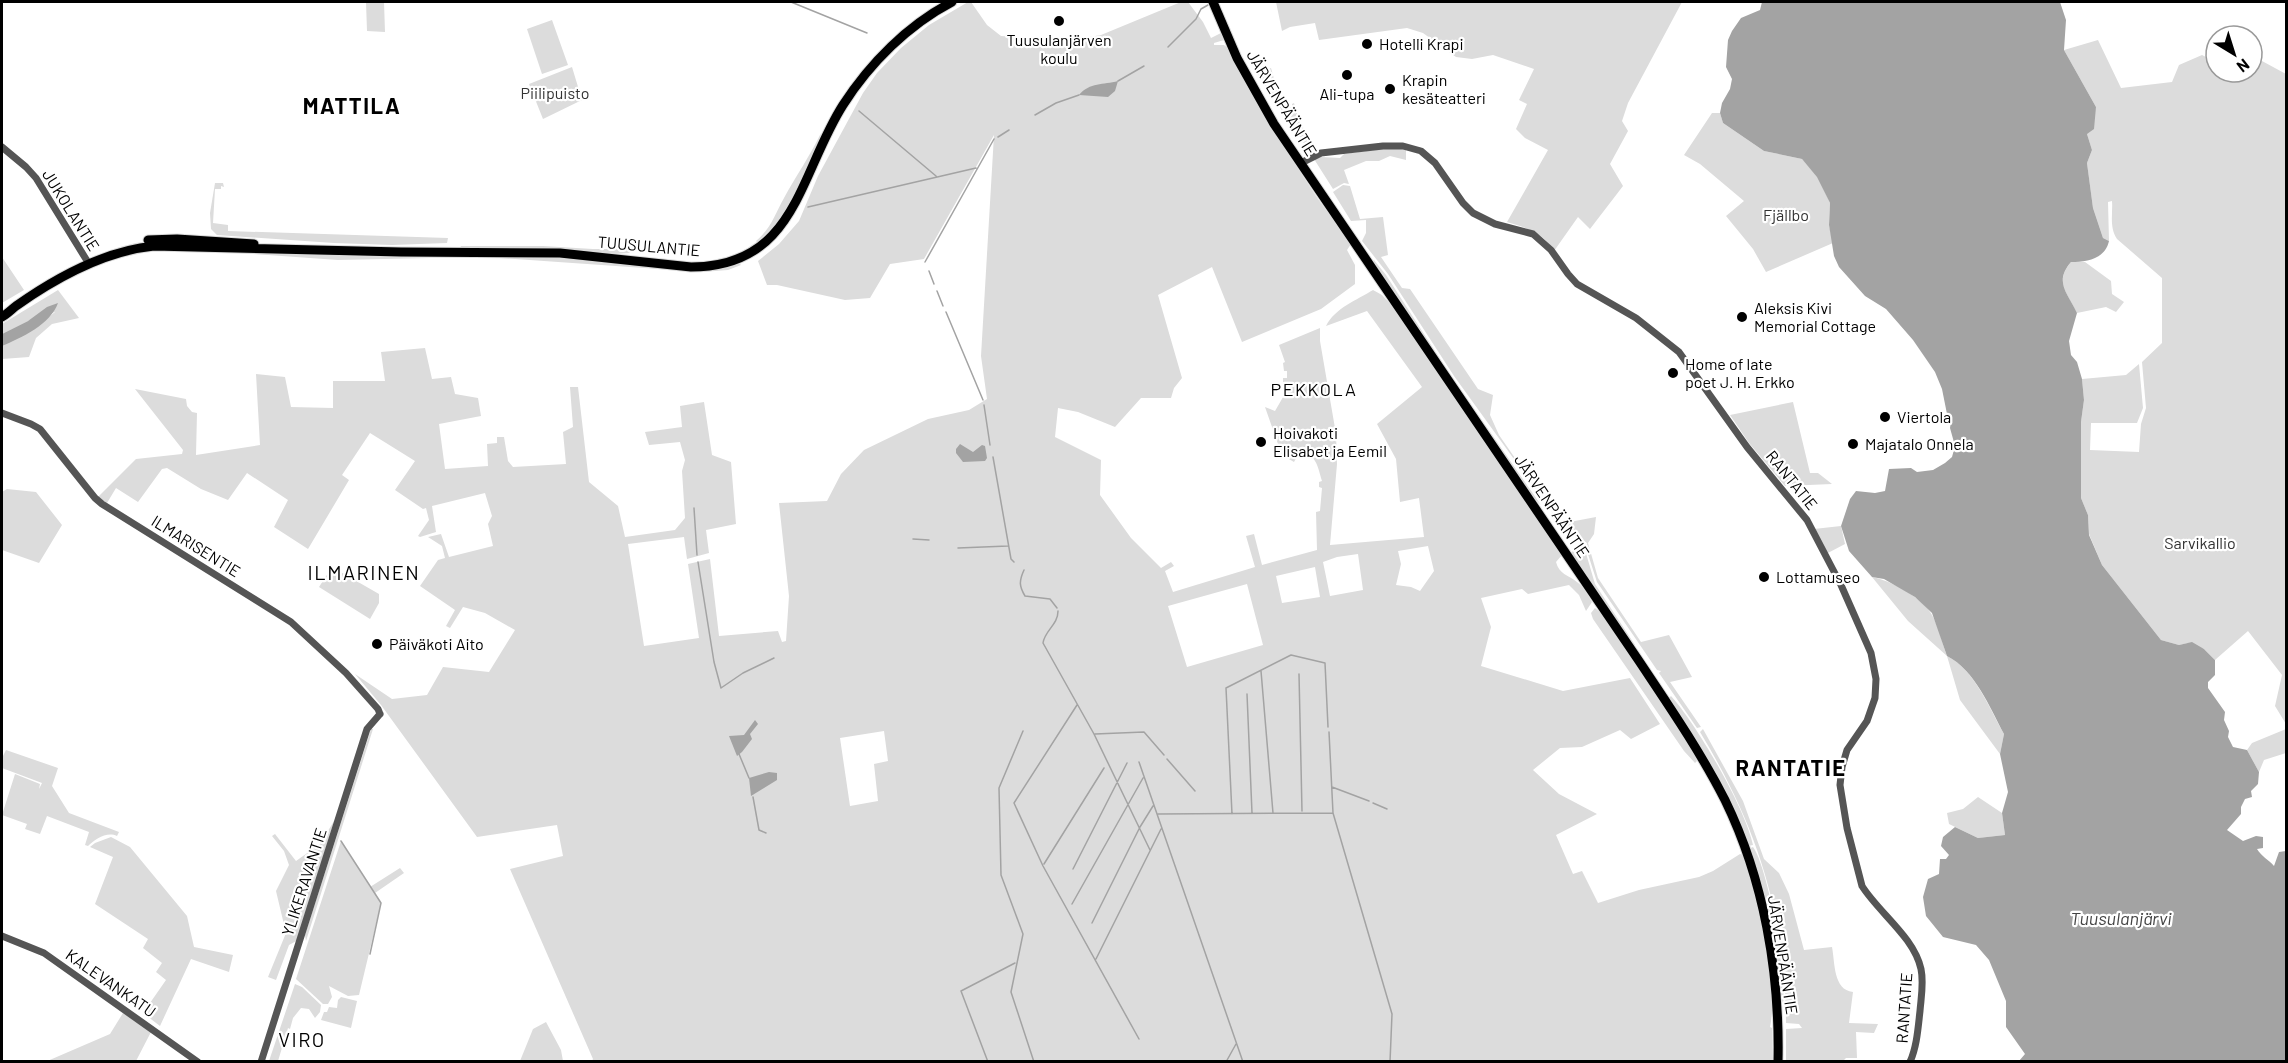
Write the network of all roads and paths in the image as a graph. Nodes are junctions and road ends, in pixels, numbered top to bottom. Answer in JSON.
{"nodes":[{"id":1,"x":952,"y":2,"type":"edge"},
{"id":2,"x":1213,"y":2,"type":"edge"},
{"id":3,"x":2,"y":147,"type":"edge"},
{"id":4,"x":1301,"y":164,"type":"junction"},
{"id":5,"x":87,"y":262,"type":"junction"},
{"id":6,"x":14,"y":307,"type":"junction"},
{"id":7,"x":2,"y":312,"type":"edge"},
{"id":8,"x":2,"y":317,"type":"edge"},
{"id":9,"x":2,"y":413,"type":"edge"},
{"id":10,"x":380,"y":714,"type":"joint"},
{"id":11,"x":2,"y":936,"type":"edge"},
{"id":12,"x":198,"y":1062,"type":"edge"},
{"id":13,"x":261,"y":1062,"type":"edge"},
{"id":14,"x":1778,"y":1062,"type":"edge"},
{"id":15,"x":1910,"y":1062,"type":"edge"}],
"edges":[{"from":1,"to":5,"type":"main road","name":"TUUSULANTIE"},
{"from":2,"to":4,"type":"main road","name":"JÄRVENPÄÄNTIE"},
{"from":3,"to":5,"type":"street","name":"JUKOLANTIE"},
{"from":4,"to":14,"type":"main road","name":"JÄRVENPÄÄNTIE"},
{"from":4,"to":15,"type":"street","name":"RANTATIE"},
{"from":5,"to":6,"type":"main road","name":"TUUSULANTIE"},
{"from":6,"to":7,"type":"main road","name":"TUUSULANTIE"},
{"from":6,"to":8,"type":"main road","name":"TUUSULANTIE"},
{"from":9,"to":10,"type":"street","name":"ILMARISENTIE"},
{"from":10,"to":13,"type":"street","name":"YLIKERAVANTIE"},
{"from":11,"to":12,"type":"street","name":"KALEVANKATU"}]}
